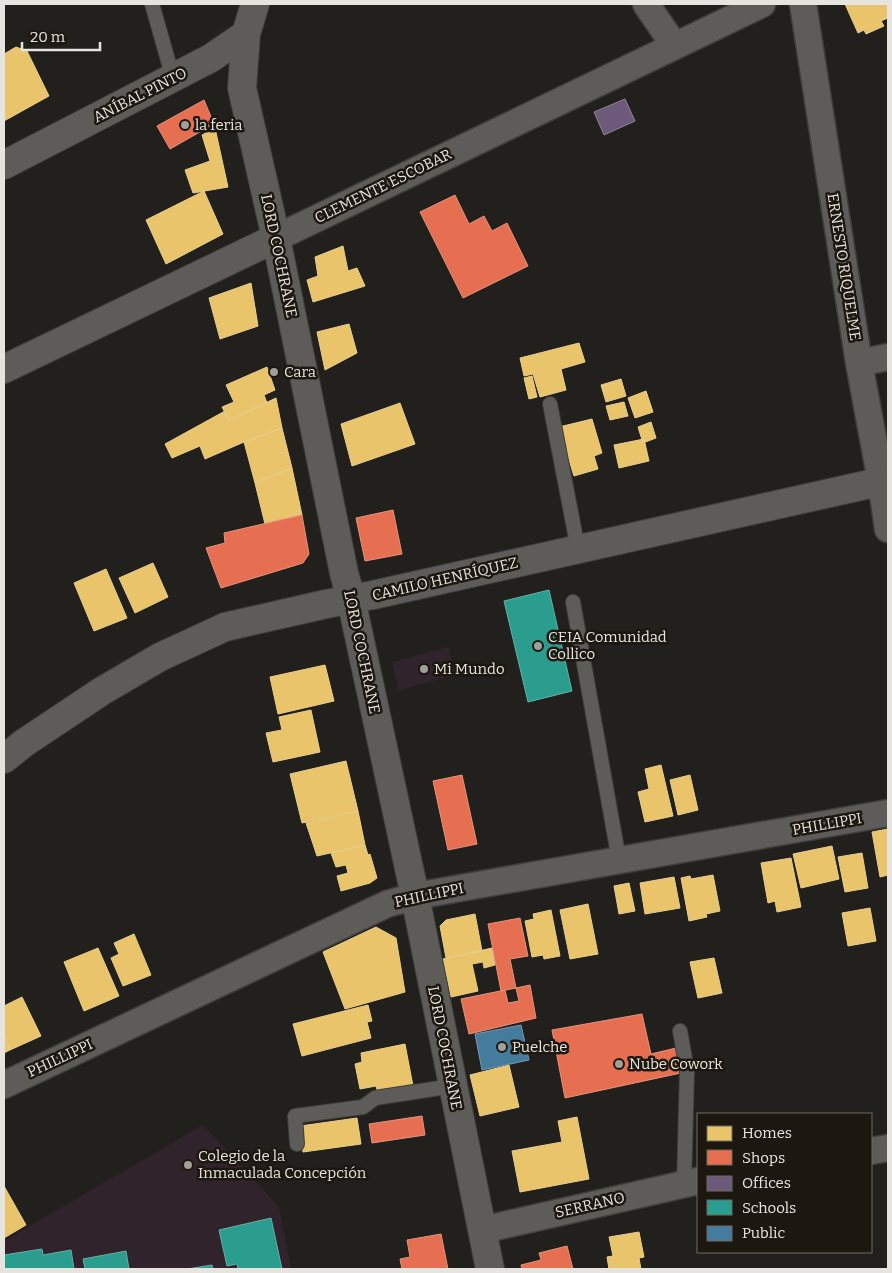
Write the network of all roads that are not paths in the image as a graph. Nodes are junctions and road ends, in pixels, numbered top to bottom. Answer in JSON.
{"nodes":[{"id":1,"x":152,"y":4,"type":"edge"},
{"id":2,"x":255,"y":4,"type":"edge"},
{"id":3,"x":646,"y":4,"type":"edge"},
{"id":4,"x":762,"y":4,"type":"edge"},
{"id":5,"x":804,"y":4,"type":"edge"},
{"id":6,"x":246,"y":34,"type":"junction"},
{"id":7,"x":674,"y":45,"type":"junction"},
{"id":8,"x":173,"y":78,"type":"junction"},
{"id":9,"x":5,"y":159,"type":"edge"},
{"id":10,"x":276,"y":238,"type":"junction"},
{"id":11,"x":888,"y":357,"type":"edge"},
{"id":12,"x":859,"y":362,"type":"junction"},
{"id":13,"x":4,"y":369,"type":"edge"},
{"id":14,"x":550,"y":404,"type":"dead end"},
{"id":15,"x":885,"y":480,"type":"edge"},
{"id":16,"x":888,"y":529,"type":"edge"},
{"id":17,"x":578,"y":549,"type":"junction"},
{"id":18,"x":351,"y":599,"type":"junction"},
{"id":19,"x":573,"y":602,"type":"dead end"},
{"id":20,"x":4,"y":760,"type":"edge"},
{"id":21,"x":888,"y":813,"type":"edge"},
{"id":22,"x":619,"y":860,"type":"junction"},
{"id":23,"x":415,"y":896,"type":"junction"},
{"id":24,"x":680,"y":1031,"type":"dead end"},
{"id":25,"x":4,"y":1085,"type":"edge"},
{"id":26,"x":453,"y":1086,"type":"junction"},
{"id":27,"x":297,"y":1144,"type":"dead end"},
{"id":28,"x":888,"y":1148,"type":"edge"},
{"id":29,"x":872,"y":1151,"type":"edge"},
{"id":30,"x":691,"y":1183,"type":"edge"},
{"id":31,"x":482,"y":1230,"type":"junction"},
{"id":32,"x":490,"y":1269,"type":"edge"}],
"edges":[{"from":1,"to":8,"type":"lane"},
{"from":2,"to":6,"type":"street"},
{"from":3,"to":7,"type":"street"},
{"from":4,"to":7,"type":"street","name":"CLEMENTE ESCOBAR"},
{"from":5,"to":12,"type":"street","name":"ERNESTO RIQUELME"},
{"from":6,"to":8,"type":"street","name":"ANÍBAL PINTO"},
{"from":6,"to":10,"type":"street","name":"LORD COCHRANE"},
{"from":7,"to":10,"type":"street","name":"CLEMENTE ESCOBAR"},
{"from":8,"to":9,"type":"street","name":"ANÍBAL PINTO"},
{"from":10,"to":13,"type":"street","name":"CLEMENTE ESCOBAR"},
{"from":10,"to":18,"type":"street","name":"LORD COCHRANE"},
{"from":11,"to":12,"type":"street"},
{"from":12,"to":15,"type":"street","name":"ERNESTO RIQUELME"},
{"from":14,"to":17,"type":"lane"},
{"from":15,"to":16,"type":"street","name":"ERNESTO RIQUELME"},
{"from":15,"to":17,"type":"street","name":"CAMILO HENRÍQUEZ"},
{"from":17,"to":18,"type":"street","name":"CAMILO HENRÍQUEZ"},
{"from":18,"to":20,"type":"street","name":"CAMILO HENRÍQUEZ"},
{"from":18,"to":23,"type":"street","name":"LORD COCHRANE"},
{"from":19,"to":22,"type":"lane"},
{"from":21,"to":22,"type":"street","name":"PHILLIPPI"},
{"from":22,"to":23,"type":"street","name":"PHILLIPPI"},
{"from":23,"to":25,"type":"street","name":"PHILLIPPI"},
{"from":23,"to":26,"type":"street","name":"LORD COCHRANE"},
{"from":24,"to":30,"type":"lane"},
{"from":26,"to":27,"type":"lane"},
{"from":26,"to":31,"type":"street","name":"LORD COCHRANE"},
{"from":28,"to":29,"type":"street"},
{"from":30,"to":31,"type":"street","name":"SERRANO"},
{"from":31,"to":32,"type":"street","name":"LORD COCHRANE"}]}
